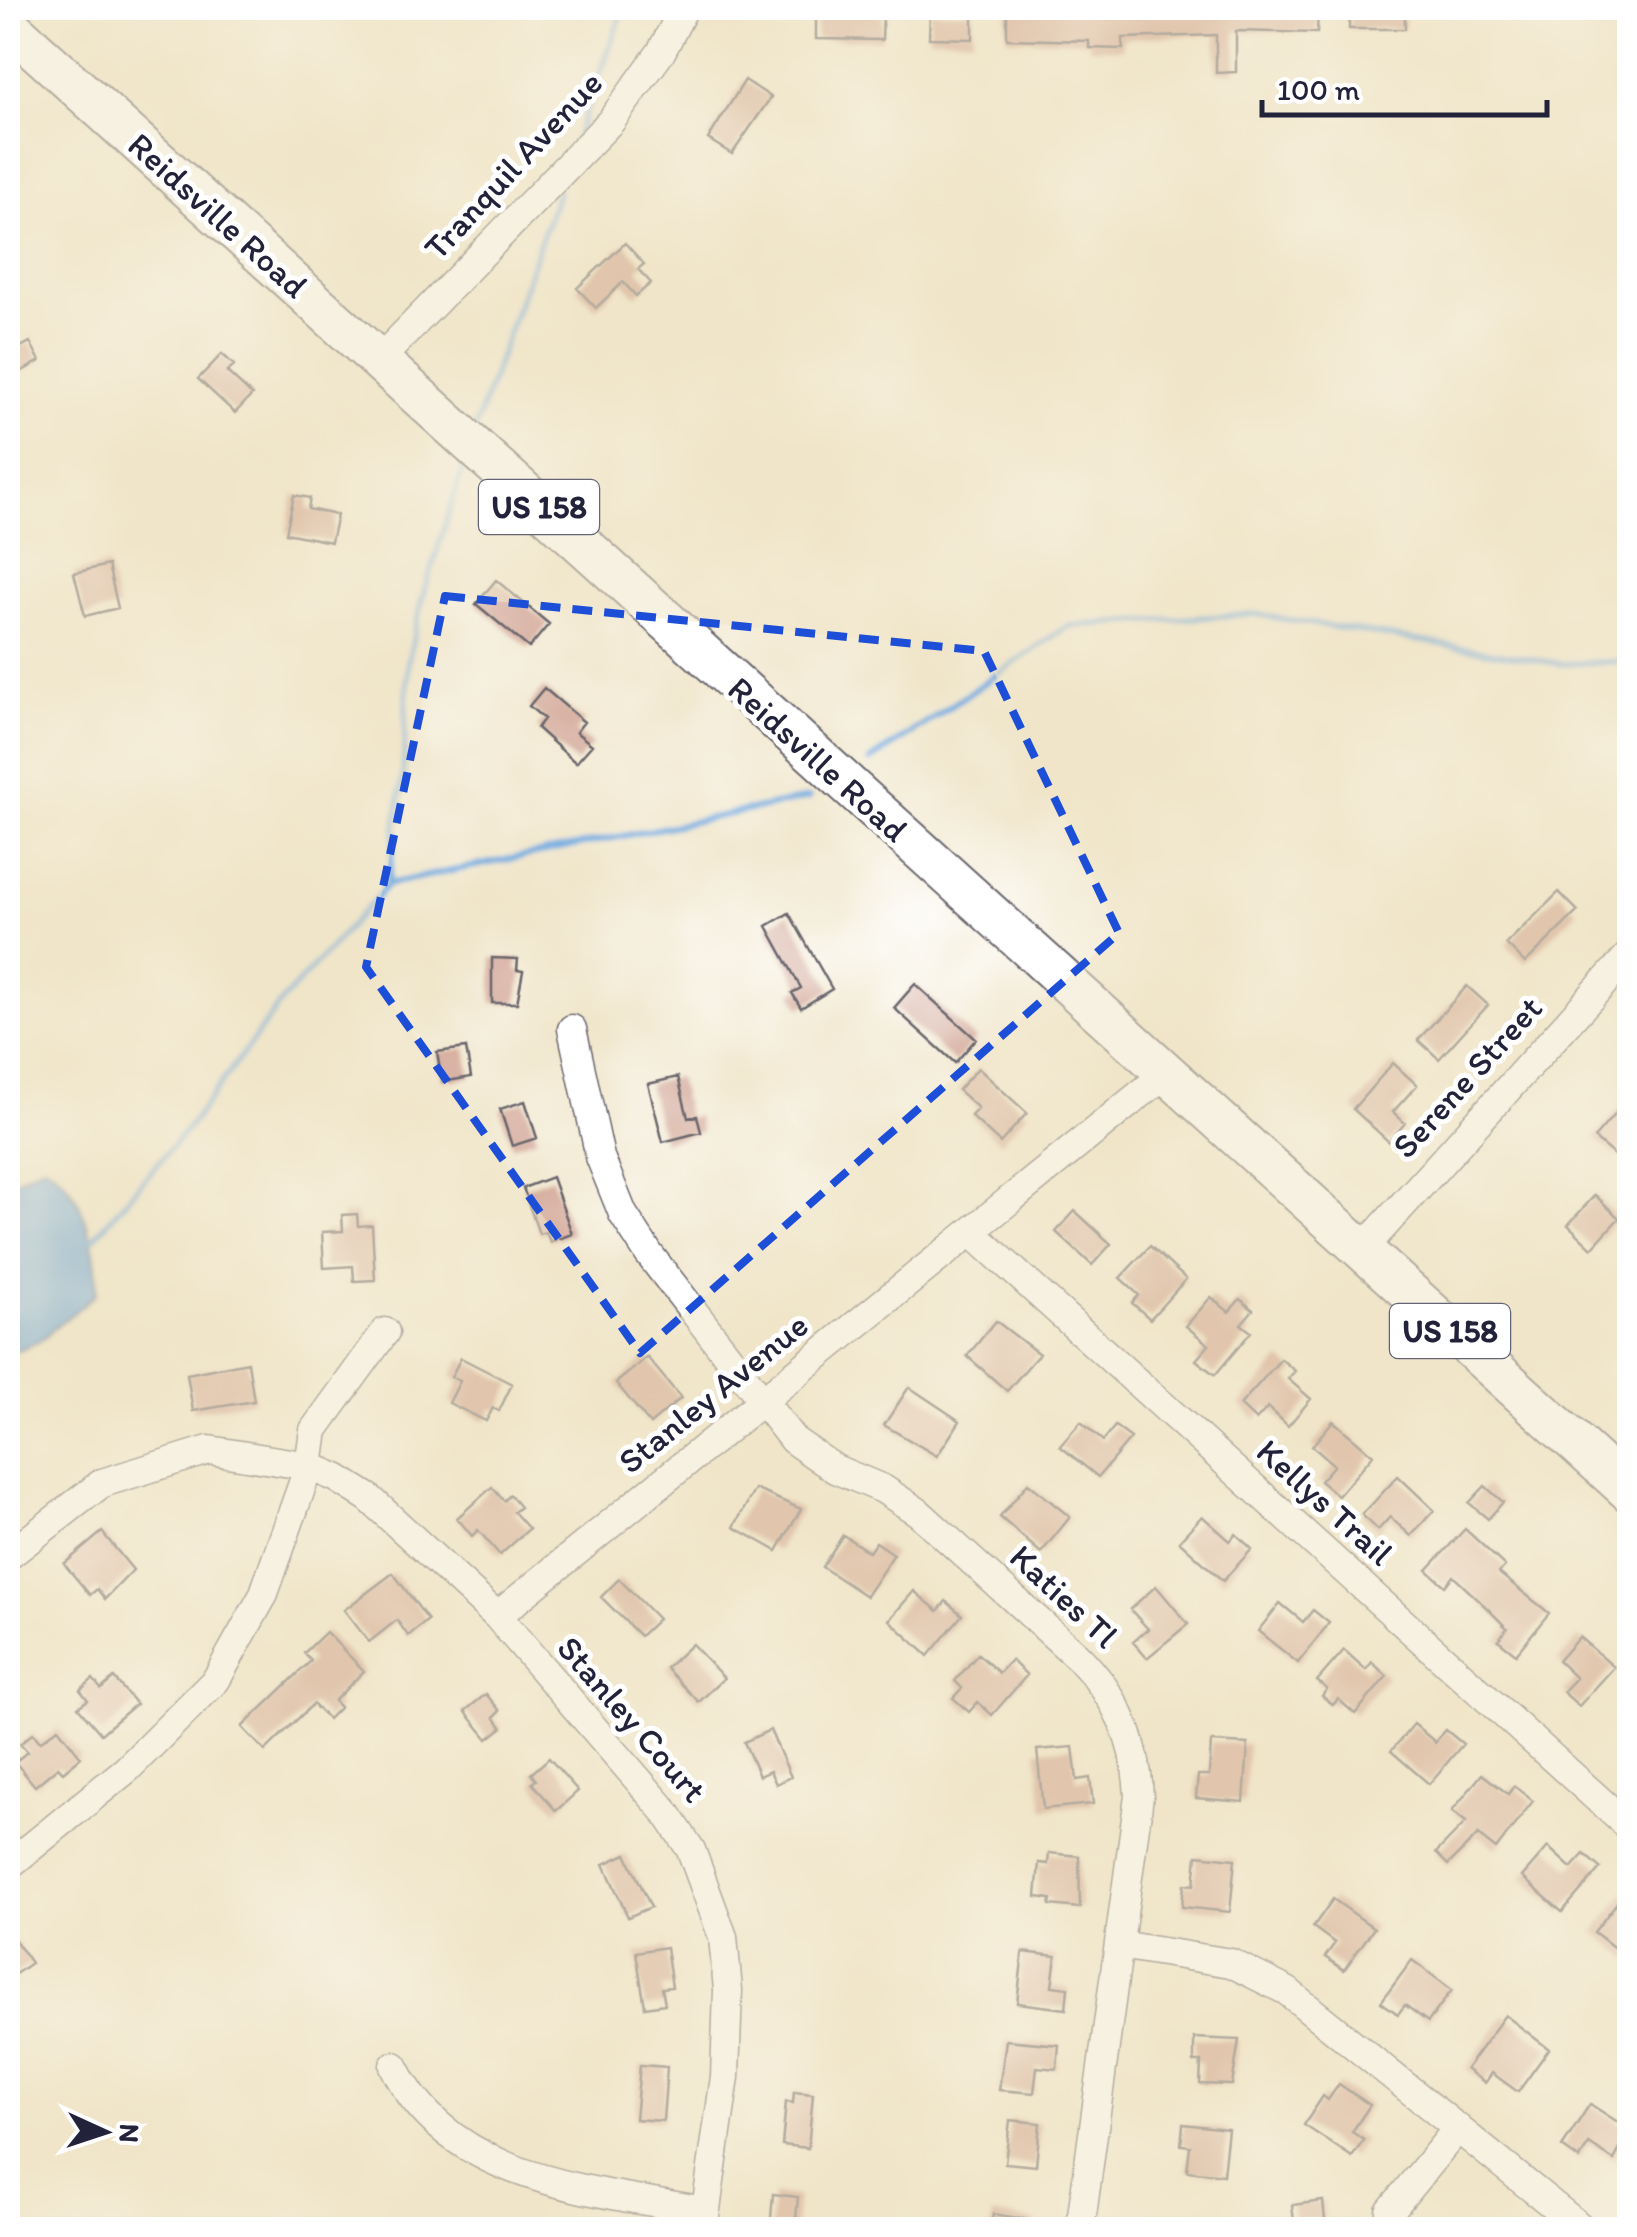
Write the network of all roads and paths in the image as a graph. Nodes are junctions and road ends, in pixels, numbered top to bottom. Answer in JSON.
{"nodes":[{"id":1,"x":684,"y":8,"type":"edge"},
{"id":2,"x":8,"y":25,"type":"edge"},
{"id":3,"x":378,"y":361,"type":"junction"},
{"id":4,"x":1630,"y":954,"type":"edge"},
{"id":5,"x":572,"y":1030,"type":"dead end"},
{"id":6,"x":1165,"y":1074,"type":"junction"},
{"id":7,"x":970,"y":1232,"type":"junction"},
{"id":8,"x":1361,"y":1251,"type":"junction"},
{"id":9,"x":385,"y":1332,"type":"dead end"},
{"id":10,"x":764,"y":1400,"type":"junction"},
{"id":11,"x":308,"y":1466,"type":"junction"},
{"id":12,"x":1630,"y":1492,"type":"edge"},
{"id":13,"x":8,"y":1556,"type":"edge"},
{"id":14,"x":497,"y":1616,"type":"junction"},
{"id":15,"x":1630,"y":1828,"type":"edge"},
{"id":16,"x":8,"y":1866,"type":"edge"},
{"id":17,"x":1119,"y":1945,"type":"junction"},
{"id":18,"x":394,"y":2066,"type":"dead end"},
{"id":19,"x":1458,"y":2128,"type":"junction"},
{"id":20,"x":1390,"y":2211,"type":"dead end"},
{"id":21,"x":704,"y":2220,"type":"edge"},
{"id":22,"x":1080,"y":2230,"type":"edge"},
{"id":23,"x":1584,"y":2230,"type":"edge"}],
"edges":[{"from":1,"to":3,"type":"street","name":"Tranquil Avenue"},
{"from":2,"to":3,"type":"highway","name":"Reidsville Road","number":"US 158"},
{"from":3,"to":6,"type":"highway","name":"Reidsville Road","number":"US 158"},
{"from":4,"to":8,"type":"street","name":"Serene Street"},
{"from":5,"to":10,"type":"street","name":"Katies Tl"},
{"from":6,"to":7,"type":"street","name":"Stanley Avenue"},
{"from":6,"to":8,"type":"highway","name":"Reidsville Road","number":"US 158"},
{"from":7,"to":10,"type":"street","name":"Stanley Avenue"},
{"from":7,"to":15,"type":"street","name":"Kellys Trail"},
{"from":8,"to":12,"type":"highway","name":"Reidsville Road","number":"US 158"},
{"from":9,"to":11,"type":"street"},
{"from":10,"to":14,"type":"street","name":"Stanley Avenue"},
{"from":10,"to":17,"type":"street","name":"Katies Tl"},
{"from":11,"to":13,"type":"street"},
{"from":11,"to":14,"type":"street"},
{"from":11,"to":16,"type":"street"},
{"from":14,"to":21,"type":"street","name":"Stanley Court"},
{"from":17,"to":19,"type":"street"},
{"from":17,"to":22,"type":"street","name":"Katies Tl"},
{"from":18,"to":21,"type":"street"},
{"from":19,"to":20,"type":"street"},
{"from":19,"to":23,"type":"street"}]}
